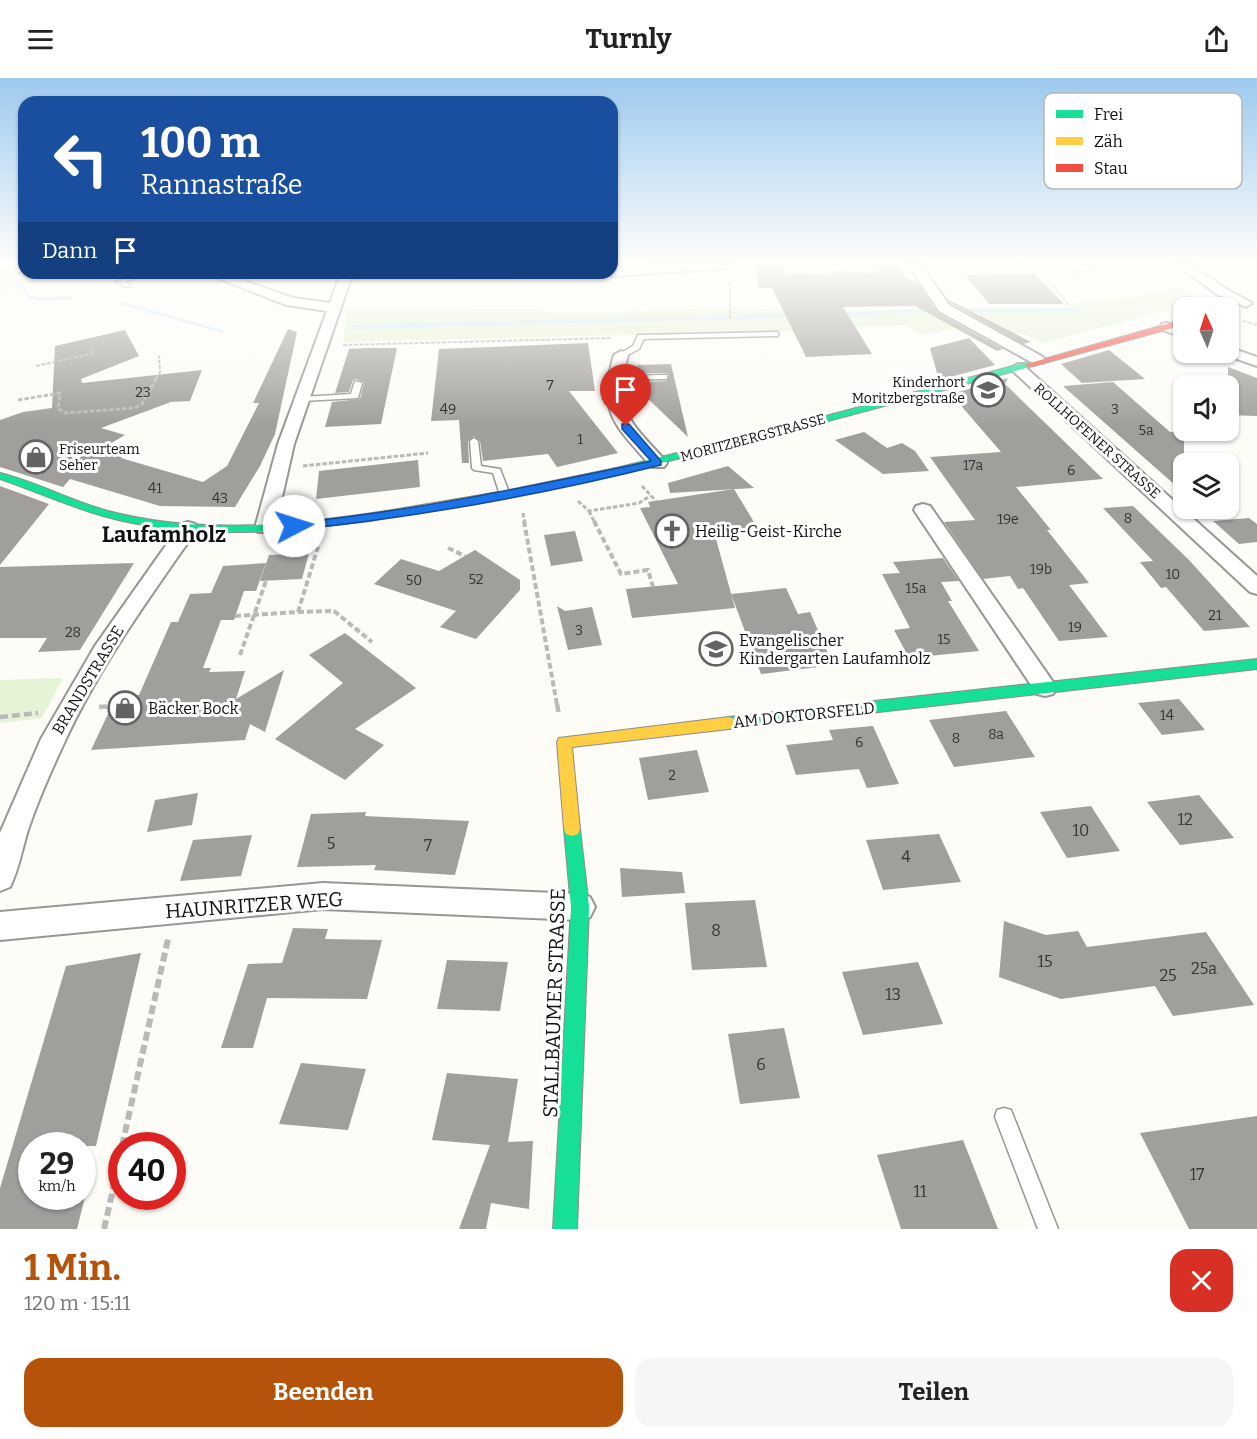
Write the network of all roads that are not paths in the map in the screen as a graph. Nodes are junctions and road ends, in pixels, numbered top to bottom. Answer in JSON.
{"nodes":[{"id":1,"x":331,"y":318,"type":"edge"},
{"id":2,"x":962,"y":318,"type":"edge"},
{"id":3,"x":1173,"y":325,"type":"edge"},
{"id":4,"x":1167,"y":327,"type":"junction"},
{"id":5,"x":1173,"y":329,"type":"edge"},
{"id":6,"x":775,"y":334,"type":"dead end"},
{"id":7,"x":621,"y":355,"type":"joint"},
{"id":8,"x":1239,"y":355,"type":"edge"},
{"id":9,"x":1038,"y":360,"type":"junction"},
{"id":10,"x":1257,"y":362,"type":"edge"},
{"id":11,"x":1018,"y":368,"type":"junction"},
{"id":12,"x":664,"y":377,"type":"dead end"},
{"id":13,"x":614,"y":378,"type":"junction"},
{"id":14,"x":358,"y":383,"type":"dead end"},
{"id":15,"x":302,"y":399,"type":"junction"},
{"id":16,"x":474,"y":441,"type":"dead end"},
{"id":17,"x":658,"y":463,"type":"junction"},
{"id":18,"x":0,"y":476,"type":"edge"},
{"id":19,"x":505,"y":495,"type":"junction"},
{"id":20,"x":923,"y":510,"type":"dead end"},
{"id":21,"x":188,"y":528,"type":"junction"},
{"id":22,"x":265,"y":528,"type":"junction"},
{"id":23,"x":1257,"y":587,"type":"edge"},
{"id":24,"x":1257,"y":664,"type":"edge"},
{"id":25,"x":1045,"y":688,"type":"junction"},
{"id":26,"x":564,"y":742,"type":"joint"},
{"id":27,"x":0,"y":878,"type":"edge"},
{"id":28,"x":580,"y":907,"type":"junction"},
{"id":29,"x":0,"y":926,"type":"edge"},
{"id":30,"x":1004,"y":1118,"type":"dead end"},
{"id":31,"x":565,"y":1229,"type":"edge"},
{"id":32,"x":1048,"y":1229,"type":"edge"}],
"edges":[{"from":1,"to":15,"type":"street"},
{"from":2,"to":9,"type":"street"},
{"from":3,"to":4,"type":"street","name":"MORITZBERGSTRASSE"},
{"from":4,"to":5,"type":"street"},
{"from":4,"to":9,"type":"street","name":"MORITZBERGSTRASSE"},
{"from":6,"to":7,"type":"lane"},
{"from":7,"to":13,"type":"street"},
{"from":8,"to":10,"type":"street"},
{"from":9,"to":11,"type":"street","name":"MORITZBERGSTRASSE"},
{"from":11,"to":17,"type":"street","name":"MORITZBERGSTRASSE"},
{"from":11,"to":23,"type":"street","name":"ROLLHOFENER STRASSE"},
{"from":12,"to":13,"type":"lane"},
{"from":13,"to":17,"type":"street"},
{"from":14,"to":15,"type":"lane"},
{"from":15,"to":22,"type":"street"},
{"from":16,"to":19,"type":"lane"},
{"from":17,"to":19,"type":"street","name":"MORITZBERGSTRASSE"},
{"from":18,"to":21,"type":"street","name":"MORITZBERGSTRASSE"},
{"from":19,"to":22,"type":"street","name":"MORITZBERGSTRASSE"},
{"from":20,"to":25,"type":"street"},
{"from":21,"to":22,"type":"street","name":"MORITZBERGSTRASSE"},
{"from":21,"to":27,"type":"street","name":"BRANDSTRASSE"},
{"from":24,"to":25,"type":"street","name":"AM DOKTORSFELD"},
{"from":25,"to":26,"type":"street","name":"AM DOKTORSFELD"},
{"from":26,"to":28,"type":"street","name":"STALLBAUMER STRASSE"},
{"from":28,"to":29,"type":"street","name":"HAUNRITZER WEG"},
{"from":28,"to":31,"type":"street","name":"STALLBAUMER STRASSE"},
{"from":30,"to":32,"type":"lane"}]}
